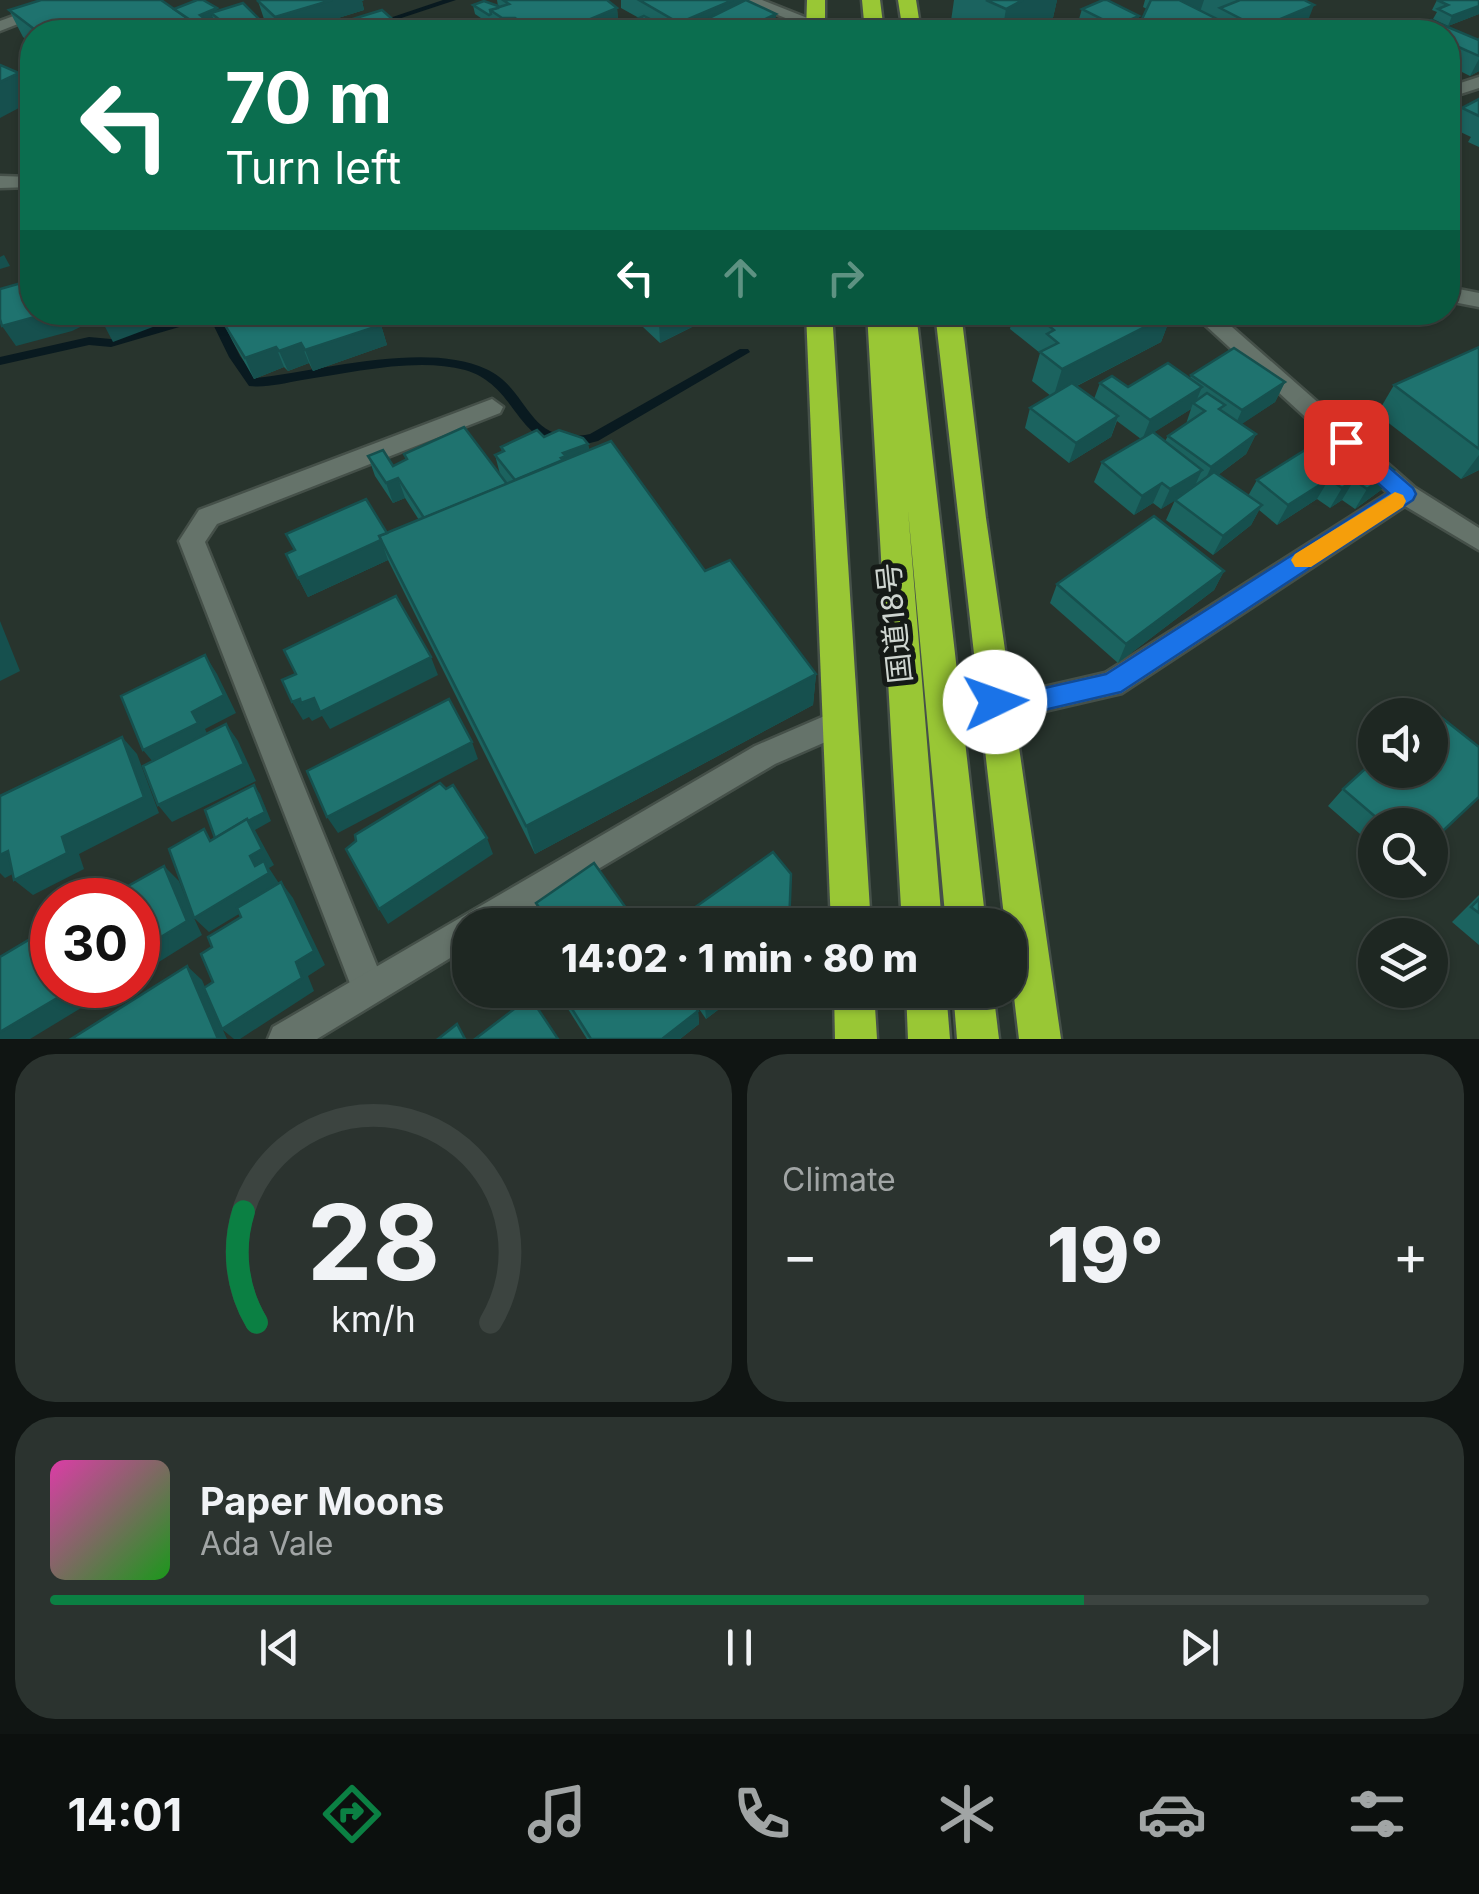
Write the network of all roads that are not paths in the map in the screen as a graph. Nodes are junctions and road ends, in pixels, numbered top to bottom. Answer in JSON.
{"nodes":[{"id":1,"x":72,"y":0,"type":"edge"},
{"id":2,"x":748,"y":0,"type":"edge"},
{"id":3,"x":795,"y":20,"type":"edge"},
{"id":4,"x":0,"y":26,"type":"edge"},
{"id":5,"x":818,"y":325,"type":"edge"},
{"id":6,"x":881,"y":325,"type":"edge"},
{"id":7,"x":905,"y":325,"type":"edge"},
{"id":8,"x":950,"y":325,"type":"edge"},
{"id":9,"x":1215,"y":325,"type":"edge"},
{"id":10,"x":492,"y":407,"type":"dead end"},
{"id":11,"x":1405,"y":494,"type":"junction"},
{"id":12,"x":1479,"y":540,"type":"edge"},
{"id":13,"x":995,"y":702,"type":"junction"},
{"id":14,"x":843,"y":721,"type":"junction"},
{"id":15,"x":502,"y":908,"type":"edge"},
{"id":16,"x":850,"y":908,"type":"edge"},
{"id":17,"x":921,"y":908,"type":"edge"},
{"id":18,"x":964,"y":908,"type":"edge"},
{"id":19,"x":452,"y":937,"type":"edge"},
{"id":20,"x":368,"y":986,"type":"junction"},
{"id":21,"x":855,"y":1008,"type":"edge"},
{"id":22,"x":927,"y":1008,"type":"edge"},
{"id":23,"x":975,"y":1008,"type":"edge"},
{"id":24,"x":284,"y":1039,"type":"edge"},
{"id":25,"x":856,"y":1039,"type":"edge"},
{"id":26,"x":929,"y":1039,"type":"edge"},
{"id":27,"x":978,"y":1039,"type":"edge"},
{"id":28,"x":1040,"y":1039,"type":"edge"}],
"edges":[{"from":1,"to":4,"type":"street"},
{"from":2,"to":3,"type":"street"},
{"from":5,"to":14,"type":"highway"},
{"from":6,"to":17,"type":"highway","name":"国道18号"},
{"from":7,"to":18,"type":"highway","name":"国道18号"},
{"from":8,"to":13,"type":"highway"},
{"from":9,"to":11,"type":"street"},
{"from":10,"to":20,"type":"street"},
{"from":11,"to":12,"type":"street"},
{"from":11,"to":13,"type":"street"},
{"from":13,"to":28,"type":"highway"},
{"from":14,"to":15,"type":"street"},
{"from":14,"to":16,"type":"highway"},
{"from":19,"to":20,"type":"street"},
{"from":20,"to":24,"type":"street"},
{"from":21,"to":25,"type":"highway"},
{"from":22,"to":26,"type":"highway"},
{"from":23,"to":27,"type":"highway"}]}
